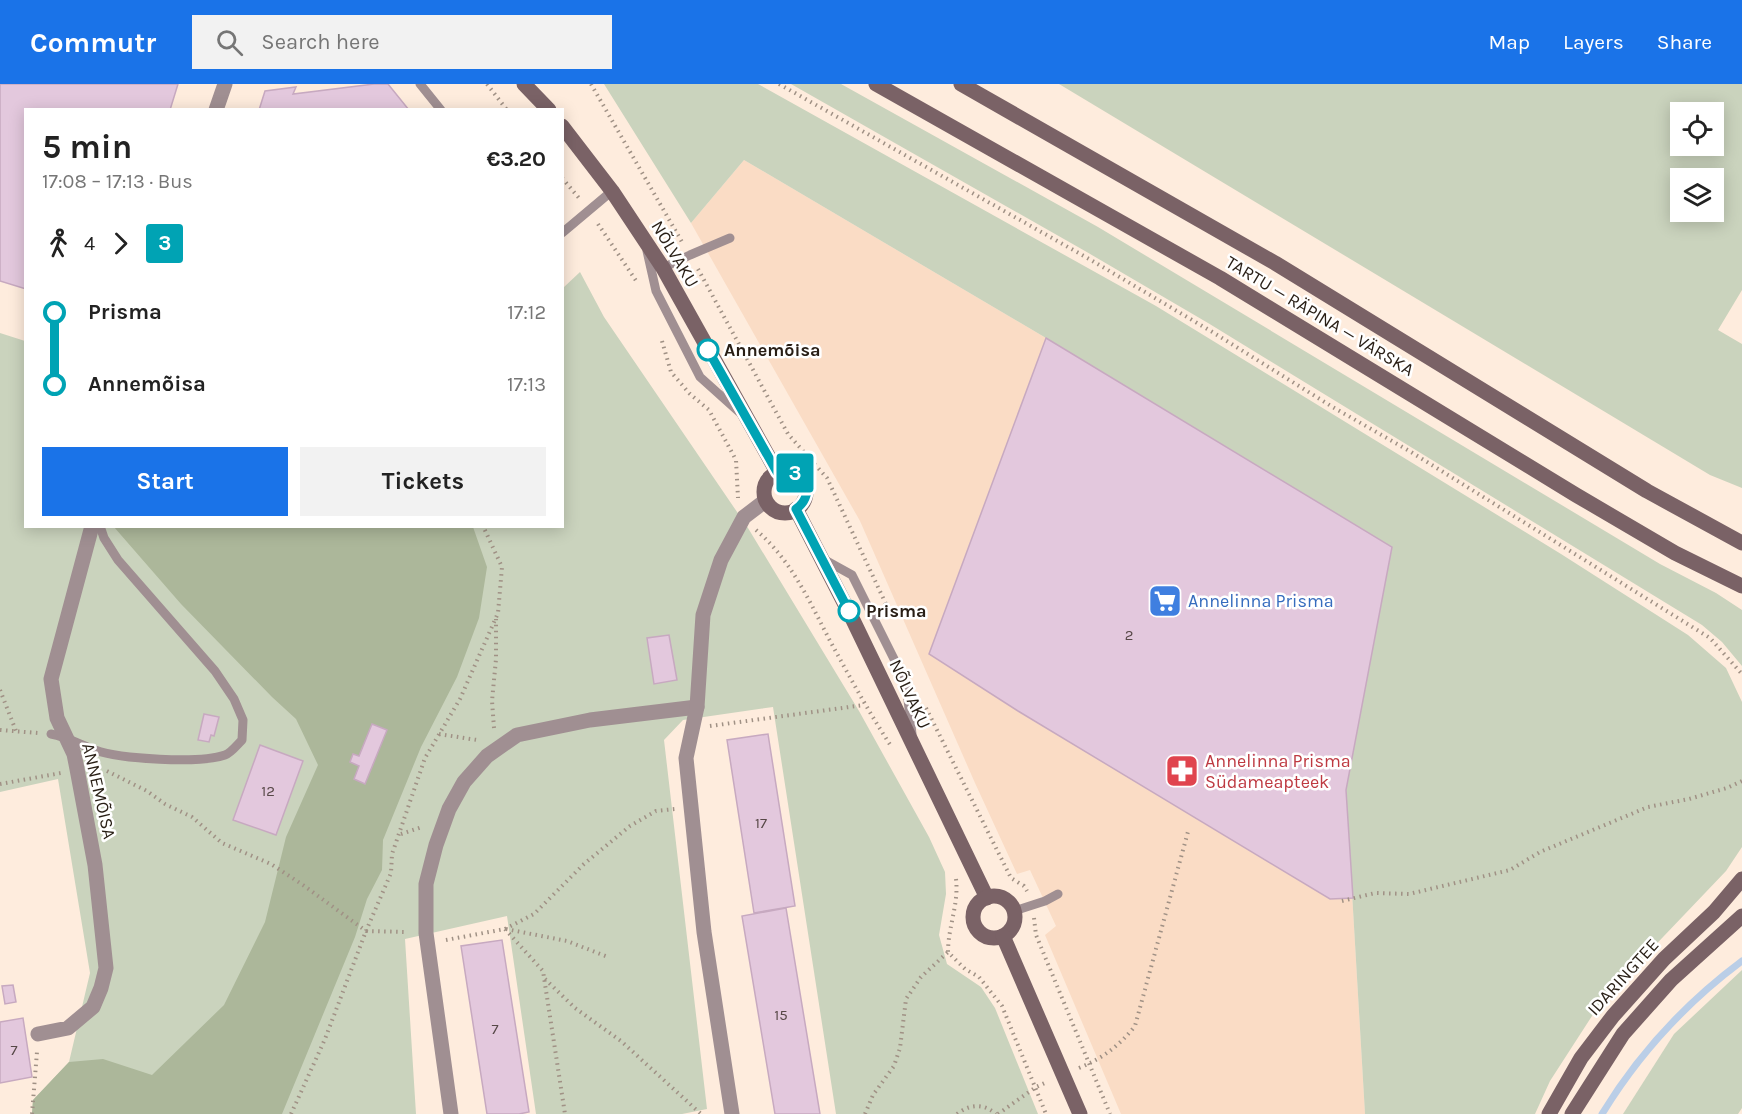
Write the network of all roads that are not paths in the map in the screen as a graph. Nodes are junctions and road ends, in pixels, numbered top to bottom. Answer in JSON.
{"nodes":[{"id":1,"x":225,"y":84,"type":"edge"},
{"id":2,"x":420,"y":84,"type":"edge"},
{"id":3,"x":525,"y":84,"type":"edge"},
{"id":4,"x":539,"y":84,"type":"edge"},
{"id":5,"x":876,"y":84,"type":"edge"},
{"id":6,"x":961,"y":84,"type":"edge"},
{"id":7,"x":217,"y":108,"type":"edge"},
{"id":8,"x":439,"y":108,"type":"edge"},
{"id":9,"x":548,"y":108,"type":"edge"},
{"id":10,"x":549,"y":108,"type":"edge"},
{"id":11,"x":564,"y":129,"type":"edge"},
{"id":12,"x":612,"y":191,"type":"junction"},
{"id":13,"x":564,"y":231,"type":"edge"},
{"id":14,"x":730,"y":238,"type":"dead end"},
{"id":15,"x":646,"y":242,"type":"junction"},
{"id":16,"x":663,"y":268,"type":"junction"},
{"id":17,"x":747,"y":419,"type":"junction"},
{"id":18,"x":777,"y":472,"type":"junction"},
{"id":19,"x":765,"y":501,"type":"junction"},
{"id":20,"x":796,"y":509,"type":"junction"},
{"id":21,"x":91,"y":528,"type":"edge"},
{"id":22,"x":101,"y":528,"type":"edge"},
{"id":23,"x":1742,"y":543,"type":"edge"},
{"id":24,"x":1742,"y":586,"type":"edge"},
{"id":25,"x":697,"y":707,"type":"junction"},
{"id":26,"x":58,"y":735,"type":"junction"},
{"id":27,"x":1742,"y":879,"type":"edge"},
{"id":28,"x":1058,"y":894,"type":"dead end"},
{"id":29,"x":987,"y":898,"type":"junction"},
{"id":30,"x":1014,"y":910,"type":"junction"},
{"id":31,"x":1742,"y":916,"type":"edge"},
{"id":32,"x":1004,"y":936,"type":"junction"},
{"id":33,"x":38,"y":1034,"type":"road end"},
{"id":34,"x":450,"y":1114,"type":"edge"},
{"id":35,"x":732,"y":1114,"type":"edge"},
{"id":36,"x":1080,"y":1114,"type":"edge"},
{"id":37,"x":1550,"y":1114,"type":"edge"},
{"id":38,"x":1572,"y":1114,"type":"edge"}],
"edges":[{"from":1,"to":7,"type":"street"},
{"from":2,"to":8,"type":"lane"},
{"from":3,"to":9,"type":"main road"},
{"from":4,"to":10,"type":"main road"},
{"from":5,"to":24,"type":"main road","name":"TARTU — RÄPINA — VÄRSKA"},
{"from":6,"to":23,"type":"main road","name":"TARTU — RÄPINA — VÄRSKA"},
{"from":11,"to":12,"type":"main road","name":"NÕLVAKU"},
{"from":12,"to":13,"type":"lane"},
{"from":12,"to":15,"type":"main road","name":"NÕLVAKU"},
{"from":14,"to":16,"type":"lane"},
{"from":15,"to":16,"type":"main road","name":"NÕLVAKU"},
{"from":15,"to":17,"type":"lane"},
{"from":16,"to":17,"type":"main road","name":"NÕLVAKU"},
{"from":17,"to":18,"type":"main road","name":"NÕLVAKU"},
{"from":18,"to":19,"type":"main road"},
{"from":18,"to":20,"type":"main road"},
{"from":19,"to":20,"type":"main road"},
{"from":19,"to":25,"type":"street"},
{"from":20,"to":29,"type":"main road","name":"NÕLVAKU"},
{"from":21,"to":26,"type":"street","name":"ANNEMÕISA"},
{"from":22,"to":26,"type":"lane"},
{"from":25,"to":34,"type":"street"},
{"from":25,"to":35,"type":"street"},
{"from":26,"to":33,"type":"street","name":"ANNEMÕISA"},
{"from":27,"to":37,"type":"main road","name":"IDARINGTEE"},
{"from":28,"to":30,"type":"lane"},
{"from":29,"to":30,"type":"main road"},
{"from":29,"to":32,"type":"main road"},
{"from":30,"to":32,"type":"main road"},
{"from":31,"to":38,"type":"main road"},
{"from":32,"to":36,"type":"main road"}]}
